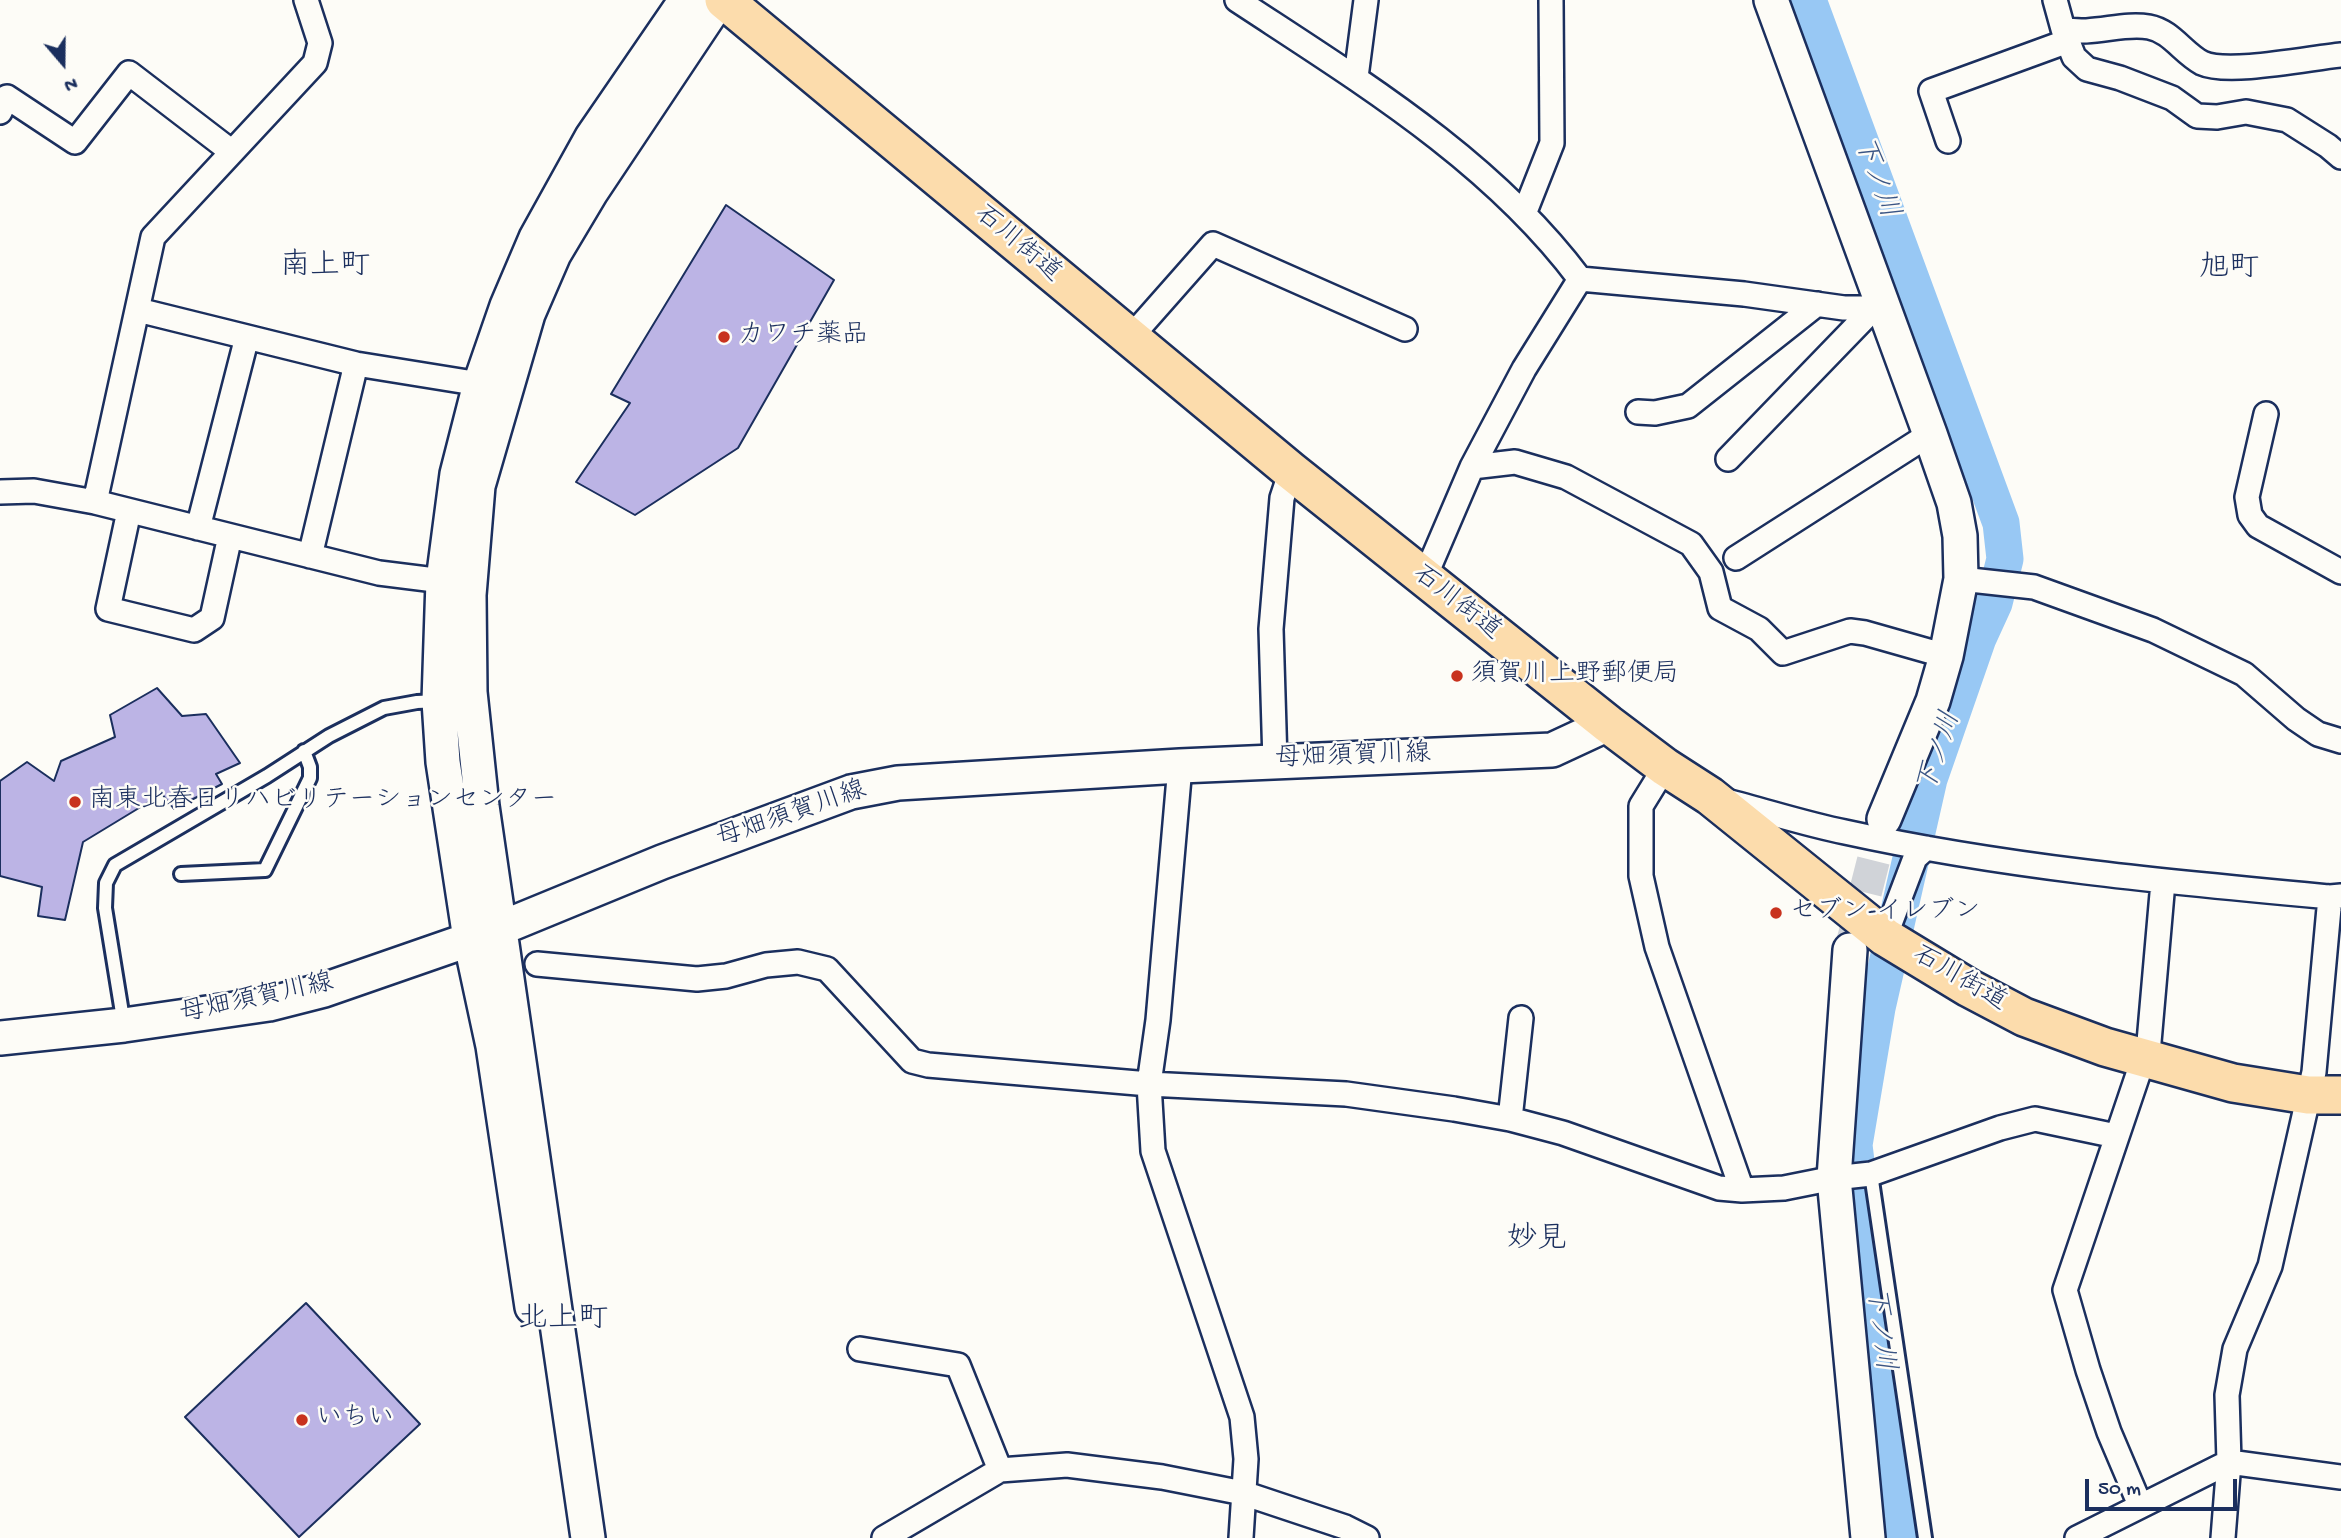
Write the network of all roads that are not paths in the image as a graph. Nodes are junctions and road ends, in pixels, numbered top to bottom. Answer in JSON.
{"nodes":[{"id":1,"x":306,"y":0,"type":"edge"},
{"id":2,"x":686,"y":0,"type":"edge"},
{"id":3,"x":721,"y":0,"type":"edge"},
{"id":4,"x":1237,"y":0,"type":"edge"},
{"id":5,"x":1366,"y":0,"type":"edge"},
{"id":6,"x":1551,"y":0,"type":"edge"},
{"id":7,"x":1772,"y":0,"type":"edge"},
{"id":8,"x":2056,"y":0,"type":"edge"},
{"id":9,"x":2066,"y":35,"type":"junction"},
{"id":10,"x":2341,"y":55,"type":"edge"},
{"id":11,"x":1356,"y":78,"type":"junction"},
{"id":12,"x":0,"y":111,"type":"edge"},
{"id":13,"x":1948,"y":141,"type":"dead end"},
{"id":14,"x":232,"y":152,"type":"junction"},
{"id":15,"x":2341,"y":157,"type":"edge"},
{"id":16,"x":1524,"y":214,"type":"junction"},
{"id":17,"x":1580,"y":279,"type":"junction"},
{"id":18,"x":1817,"y":304,"type":"junction"},
{"id":19,"x":1880,"y":308,"type":"junction"},
{"id":20,"x":138,"y":310,"type":"junction"},
{"id":21,"x":1405,"y":329,"type":"dead end"},
{"id":22,"x":247,"y":337,"type":"junction"},
{"id":23,"x":1130,"y":338,"type":"junction"},
{"id":24,"x":356,"y":364,"type":"junction"},
{"id":25,"x":480,"y":384,"type":"junction"},
{"id":26,"x":1638,"y":412,"type":"dead end"},
{"id":27,"x":2266,"y":414,"type":"dead end"},
{"id":28,"x":1930,"y":434,"type":"junction"},
{"id":29,"x":1728,"y":458,"type":"dead end"},
{"id":30,"x":1472,"y":467,"type":"junction"},
{"id":31,"x":1291,"y":471,"type":"junction"},
{"id":32,"x":0,"y":492,"type":"edge"},
{"id":33,"x":95,"y":502,"type":"junction"},
{"id":34,"x":129,"y":510,"type":"junction"},
{"id":35,"x":198,"y":528,"type":"junction"},
{"id":36,"x":230,"y":536,"type":"junction"},
{"id":37,"x":310,"y":556,"type":"junction"},
{"id":38,"x":1736,"y":558,"type":"dead end"},
{"id":39,"x":2341,"y":572,"type":"edge"},
{"id":40,"x":1424,"y":579,"type":"junction"},
{"id":41,"x":1961,"y":579,"type":"junction"},
{"id":42,"x":443,"y":581,"type":"junction"},
{"id":43,"x":1946,"y":656,"type":"junction"},
{"id":44,"x":439,"y":701,"type":"junction"},
{"id":45,"x":1608,"y":724,"type":"junction"},
{"id":46,"x":2341,"y":741,"type":"edge"},
{"id":47,"x":304,"y":751,"type":"junction"},
{"id":48,"x":1275,"y":762,"type":"junction"},
{"id":49,"x":1180,"y":766,"type":"junction"},
{"id":50,"x":1665,"y":767,"type":"junction"},
{"id":51,"x":1710,"y":796,"type":"junction"},
{"id":52,"x":1884,"y":819,"type":"tunnel mouth"},
{"id":53,"x":1926,"y":848,"type":"junction"},
{"id":54,"x":181,"y":874,"type":"dead end"},
{"id":55,"x":2163,"y":881,"type":"junction"},
{"id":56,"x":2335,"y":896,"type":"edge"},
{"id":57,"x":488,"y":932,"type":"junction"},
{"id":58,"x":1885,"y":937,"type":"junction"},
{"id":59,"x":1850,"y":950,"type":"tunnel mouth"},
{"id":60,"x":537,"y":964,"type":"dead end"},
{"id":61,"x":1521,"y":1018,"type":"dead end"},
{"id":62,"x":124,"y":1025,"type":"junction"},
{"id":63,"x":0,"y":1038,"type":"edge"},
{"id":64,"x":2144,"y":1058,"type":"junction"},
{"id":65,"x":1149,"y":1084,"type":"junction"},
{"id":66,"x":2324,"y":1095,"type":"edge"},
{"id":67,"x":1510,"y":1119,"type":"junction"},
{"id":68,"x":2116,"y":1136,"type":"junction"},
{"id":69,"x":1871,"y":1174,"type":"junction"},
{"id":70,"x":1834,"y":1178,"type":"junction"},
{"id":71,"x":1742,"y":1190,"type":"junction"},
{"id":72,"x":860,"y":1349,"type":"dead end"},
{"id":73,"x":2229,"y":1462,"type":"junction"},
{"id":74,"x":1000,"y":1470,"type":"junction"},
{"id":75,"x":2341,"y":1477,"type":"edge"},
{"id":76,"x":1243,"y":1493,"type":"junction"},
{"id":77,"x":2140,"y":1505,"type":"junction"},
{"id":78,"x":566,"y":1538,"type":"edge"},
{"id":79,"x":588,"y":1538,"type":"edge"},
{"id":80,"x":884,"y":1538,"type":"edge"},
{"id":81,"x":1241,"y":1538,"type":"edge"},
{"id":82,"x":1367,"y":1538,"type":"edge"},
{"id":83,"x":1868,"y":1538,"type":"edge"},
{"id":84,"x":1926,"y":1538,"type":"edge"},
{"id":85,"x":2077,"y":1538,"type":"edge"},
{"id":86,"x":2223,"y":1538,"type":"edge"}],
"edges":[{"from":1,"to":14,"type":"street"},
{"from":2,"to":25,"type":"street"},
{"from":3,"to":23,"type":"main road","name":"石川街道"},
{"from":3,"to":57,"type":"street"},
{"from":4,"to":11,"type":"street"},
{"from":5,"to":11,"type":"street"},
{"from":6,"to":16,"type":"street"},
{"from":7,"to":19,"type":"street"},
{"from":8,"to":9,"type":"street"},
{"from":9,"to":10,"type":"street"},
{"from":9,"to":13,"type":"street"},
{"from":9,"to":15,"type":"street"},
{"from":11,"to":16,"type":"street"},
{"from":12,"to":14,"type":"street"},
{"from":14,"to":20,"type":"street"},
{"from":16,"to":17,"type":"street"},
{"from":17,"to":18,"type":"street"},
{"from":17,"to":30,"type":"street"},
{"from":18,"to":19,"type":"street"},
{"from":18,"to":26,"type":"street"},
{"from":19,"to":28,"type":"street"},
{"from":19,"to":29,"type":"street"},
{"from":20,"to":22,"type":"street"},
{"from":20,"to":33,"type":"street"},
{"from":21,"to":23,"type":"street"},
{"from":22,"to":24,"type":"street"},
{"from":22,"to":35,"type":"street"},
{"from":23,"to":31,"type":"main road","name":"石川街道"},
{"from":24,"to":25,"type":"street"},
{"from":24,"to":37,"type":"street"},
{"from":25,"to":42,"type":"street"},
{"from":27,"to":39,"type":"street"},
{"from":28,"to":38,"type":"street"},
{"from":28,"to":41,"type":"street"},
{"from":30,"to":40,"type":"street"},
{"from":30,"to":43,"type":"street"},
{"from":31,"to":40,"type":"main road","name":"石川街道"},
{"from":31,"to":48,"type":"street"},
{"from":32,"to":33,"type":"street"},
{"from":33,"to":34,"type":"street"},
{"from":34,"to":35,"type":"street"},
{"from":34,"to":36,"type":"street"},
{"from":35,"to":36,"type":"street"},
{"from":36,"to":37,"type":"street"},
{"from":37,"to":42,"type":"street"},
{"from":40,"to":45,"type":"main road","name":"石川街道"},
{"from":41,"to":43,"type":"street"},
{"from":41,"to":46,"type":"street"},
{"from":42,"to":44,"type":"street"},
{"from":43,"to":52,"type":"street"},
{"from":44,"to":47,"type":"lane"},
{"from":44,"to":57,"type":"street"},
{"from":45,"to":48,"type":"street","name":"母畑須賀川線"},
{"from":45,"to":50,"type":"main road","name":"石川街道"},
{"from":47,"to":54,"type":"lane"},
{"from":47,"to":62,"type":"lane"},
{"from":48,"to":49,"type":"street","name":"母畑須賀川線"},
{"from":49,"to":57,"type":"street","name":"母畑須賀川線"},
{"from":49,"to":65,"type":"street"},
{"from":50,"to":51,"type":"main road","name":"石川街道"},
{"from":50,"to":71,"type":"street"},
{"from":51,"to":53,"type":"street"},
{"from":51,"to":58,"type":"main road","name":"石川街道"},
{"from":53,"to":55,"type":"street"},
{"from":53,"to":58,"type":"street"},
{"from":55,"to":56,"type":"street"},
{"from":55,"to":64,"type":"street"},
{"from":56,"to":66,"type":"street"},
{"from":57,"to":62,"type":"street","name":"母畑須賀川線"},
{"from":57,"to":78,"type":"street"},
{"from":57,"to":79,"type":"street"},
{"from":58,"to":64,"type":"main road","name":"石川街道"},
{"from":59,"to":70,"type":"street"},
{"from":60,"to":65,"type":"street"},
{"from":61,"to":67,"type":"street"},
{"from":62,"to":63,"type":"street","name":"母畑須賀川線"},
{"from":64,"to":66,"type":"main road","name":"石川街道"},
{"from":64,"to":68,"type":"street"},
{"from":65,"to":67,"type":"street"},
{"from":65,"to":76,"type":"street"},
{"from":66,"to":73,"type":"street"},
{"from":67,"to":71,"type":"street"},
{"from":68,"to":69,"type":"street"},
{"from":68,"to":77,"type":"street"},
{"from":69,"to":70,"type":"street"},
{"from":69,"to":84,"type":"lane"},
{"from":70,"to":71,"type":"street"},
{"from":70,"to":83,"type":"street"},
{"from":72,"to":74,"type":"street"},
{"from":73,"to":75,"type":"street"},
{"from":73,"to":77,"type":"street"},
{"from":73,"to":86,"type":"street"},
{"from":74,"to":76,"type":"street"},
{"from":74,"to":80,"type":"street"},
{"from":76,"to":81,"type":"street"},
{"from":76,"to":82,"type":"street"},
{"from":77,"to":85,"type":"street"}]}
